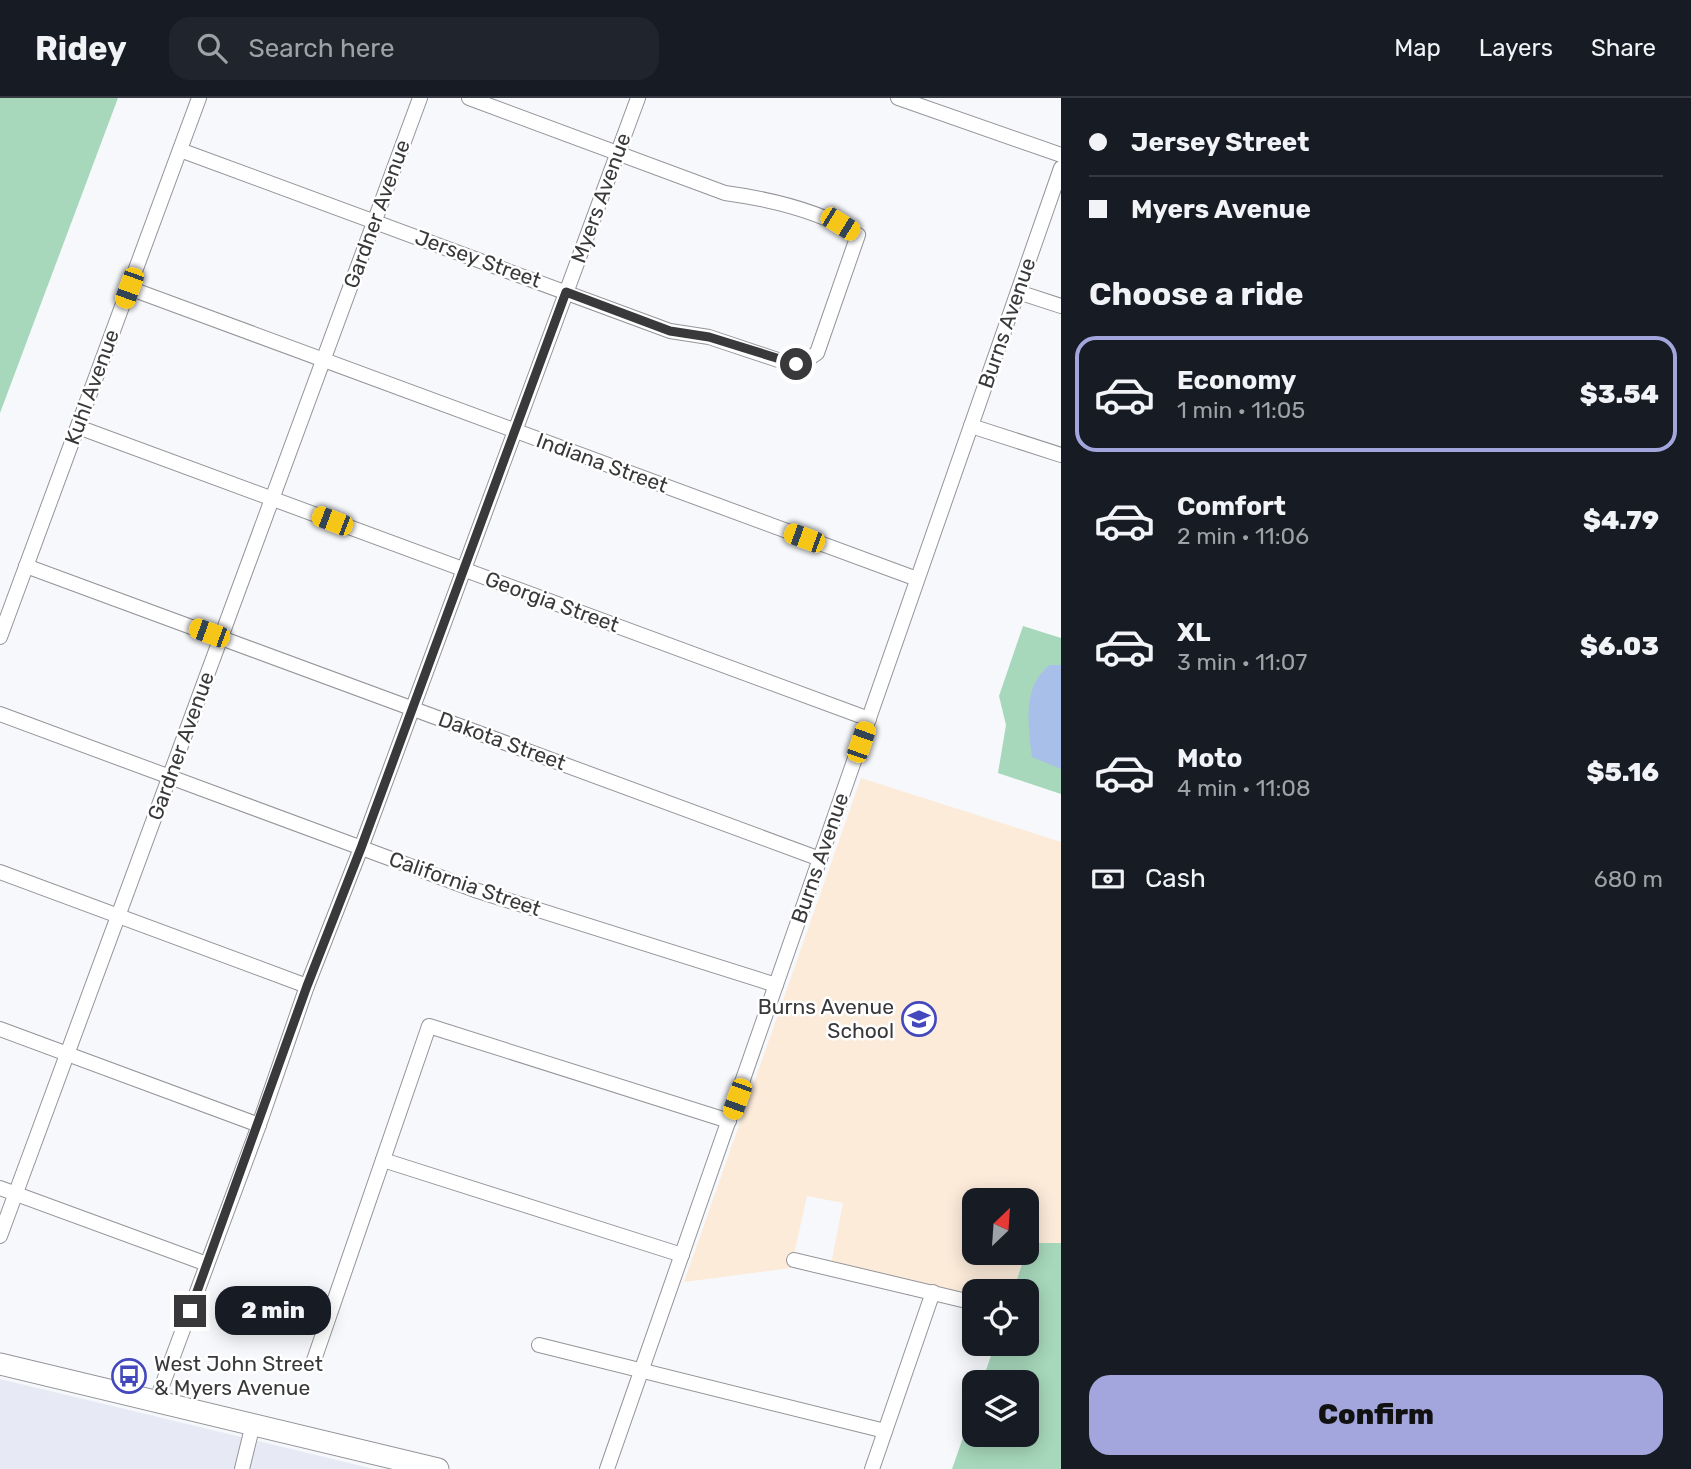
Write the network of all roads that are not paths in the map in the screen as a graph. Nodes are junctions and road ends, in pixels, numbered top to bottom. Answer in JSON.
{"nodes":[{"id":1,"x":199,"y":98,"type":"edge"},
{"id":2,"x":420,"y":98,"type":"edge"},
{"id":3,"x":469,"y":98,"type":"edge"},
{"id":4,"x":638,"y":98,"type":"edge"},
{"id":5,"x":898,"y":98,"type":"edge"},
{"id":6,"x":180,"y":150,"type":"junction"},
{"id":7,"x":617,"y":153,"type":"junction"},
{"id":8,"x":1061,"y":155,"type":"edge"},
{"id":9,"x":1061,"y":168,"type":"edge"},
{"id":10,"x":375,"y":221,"type":"junction"},
{"id":11,"x":129,"y":288,"type":"junction"},
{"id":12,"x":566,"y":292,"type":"junction"},
{"id":13,"x":1018,"y":292,"type":"junction"},
{"id":14,"x":1061,"y":306,"type":"edge"},
{"id":15,"x":324,"y":360,"type":"junction"},
{"id":16,"x":971,"y":426,"type":"junction"},
{"id":17,"x":78,"y":427,"type":"junction"},
{"id":18,"x":515,"y":431,"type":"junction"},
{"id":19,"x":1061,"y":455,"type":"edge"},
{"id":20,"x":272,"y":499,"type":"junction"},
{"id":21,"x":26,"y":566,"type":"junction"},
{"id":22,"x":463,"y":569,"type":"junction"},
{"id":23,"x":918,"y":579,"type":"junction"},
{"id":24,"x":0,"y":637,"type":"edge"},
{"id":25,"x":221,"y":637,"type":"junction"},
{"id":26,"x":413,"y":708,"type":"junction"},
{"id":27,"x":0,"y":714,"type":"edge"},
{"id":28,"x":869,"y":719,"type":"junction"},
{"id":29,"x":170,"y":777,"type":"junction"},
{"id":30,"x":361,"y":848,"type":"junction"},
{"id":31,"x":820,"y":859,"type":"junction"},
{"id":32,"x":0,"y":872,"type":"edge"},
{"id":33,"x":118,"y":915,"type":"junction"},
{"id":34,"x":776,"y":985,"type":"junction"},
{"id":35,"x":307,"y":986,"type":"junction"},
{"id":36,"x":0,"y":1029,"type":"edge"},
{"id":37,"x":67,"y":1054,"type":"junction"},
{"id":38,"x":729,"y":1121,"type":"junction"},
{"id":39,"x":258,"y":1125,"type":"junction"},
{"id":40,"x":383,"y":1160,"type":"junction"},
{"id":41,"x":0,"y":1188,"type":"edge"},
{"id":42,"x":16,"y":1193,"type":"junction"},
{"id":43,"x":0,"y":1236,"type":"edge"},
{"id":44,"x":682,"y":1255,"type":"junction"},
{"id":45,"x":794,"y":1260,"type":"dead end"},
{"id":46,"x":207,"y":1264,"type":"junction"},
{"id":47,"x":933,"y":1292,"type":"junction"},
{"id":48,"x":962,"y":1300,"type":"edge"},
{"id":49,"x":539,"y":1345,"type":"dead end"},
{"id":50,"x":313,"y":1363,"type":"dead end"},
{"id":51,"x":0,"y":1364,"type":"edge"},
{"id":52,"x":642,"y":1371,"type":"junction"},
{"id":53,"x":156,"y":1402,"type":"junction"},
{"id":54,"x":253,"y":1424,"type":"junction"},
{"id":55,"x":885,"y":1431,"type":"junction"},
{"id":56,"x":395,"y":1463,"type":"edge"},
{"id":57,"x":242,"y":1469,"type":"edge"},
{"id":58,"x":438,"y":1469,"type":"edge"},
{"id":59,"x":607,"y":1469,"type":"edge"},
{"id":60,"x":872,"y":1469,"type":"edge"}],
"edges":[{"from":1,"to":6,"type":"street","name":"Kuhl Avenue"},
{"from":2,"to":10,"type":"street","name":"Gardner Avenue"},
{"from":3,"to":7,"type":"street"},
{"from":4,"to":7,"type":"street","name":"Myers Avenue"},
{"from":5,"to":8,"type":"street"},
{"from":6,"to":10,"type":"street","name":"Jersey Street"},
{"from":6,"to":11,"type":"street","name":"Kuhl Avenue"},
{"from":7,"to":12,"type":"street","name":"Myers Avenue"},
{"from":7,"to":12,"type":"street","name":"Jersey Street"},
{"from":9,"to":13,"type":"street","name":"Burns Avenue"},
{"from":10,"to":12,"type":"street","name":"Jersey Street"},
{"from":10,"to":15,"type":"street","name":"Gardner Avenue"},
{"from":11,"to":15,"type":"street","name":"Indiana Street"},
{"from":11,"to":17,"type":"street","name":"Kuhl Avenue"},
{"from":12,"to":18,"type":"street","name":"Myers Avenue"},
{"from":13,"to":14,"type":"street"},
{"from":13,"to":16,"type":"street","name":"Burns Avenue"},
{"from":15,"to":18,"type":"street","name":"Indiana Street"},
{"from":15,"to":20,"type":"street","name":"Gardner Avenue"},
{"from":16,"to":19,"type":"street"},
{"from":16,"to":23,"type":"street","name":"Burns Avenue"},
{"from":17,"to":20,"type":"street","name":"Georgia Street"},
{"from":17,"to":21,"type":"street","name":"Kuhl Avenue"},
{"from":18,"to":22,"type":"street","name":"Myers Avenue"},
{"from":18,"to":23,"type":"street","name":"Indiana Street"},
{"from":20,"to":22,"type":"street","name":"Georgia Street"},
{"from":20,"to":25,"type":"street","name":"Gardner Avenue"},
{"from":21,"to":24,"type":"street","name":"Kuhl Avenue"},
{"from":21,"to":25,"type":"street","name":"Dakota Street"},
{"from":22,"to":26,"type":"street","name":"Myers Avenue"},
{"from":22,"to":28,"type":"street","name":"Georgia Street"},
{"from":23,"to":28,"type":"street","name":"Burns Avenue"},
{"from":25,"to":26,"type":"street","name":"Dakota Street"},
{"from":25,"to":29,"type":"street","name":"Gardner Avenue"},
{"from":26,"to":30,"type":"street","name":"Myers Avenue"},
{"from":26,"to":31,"type":"street","name":"Dakota Street"},
{"from":27,"to":29,"type":"street","name":"California Street"},
{"from":28,"to":31,"type":"street","name":"Burns Avenue"},
{"from":29,"to":30,"type":"street","name":"California Street"},
{"from":29,"to":33,"type":"street","name":"Gardner Avenue"},
{"from":30,"to":34,"type":"street","name":"California Street"},
{"from":30,"to":35,"type":"street","name":"Myers Avenue"},
{"from":31,"to":34,"type":"street","name":"Burns Avenue"},
{"from":32,"to":33,"type":"street"},
{"from":33,"to":35,"type":"street"},
{"from":33,"to":37,"type":"street","name":"Gardner Avenue"},
{"from":34,"to":38,"type":"street","name":"Burns Avenue"},
{"from":35,"to":39,"type":"street","name":"Myers Avenue"},
{"from":36,"to":37,"type":"street"},
{"from":37,"to":39,"type":"street"},
{"from":37,"to":42,"type":"street","name":"Gardner Avenue"},
{"from":38,"to":40,"type":"street"},
{"from":38,"to":44,"type":"street","name":"Burns Avenue"},
{"from":39,"to":46,"type":"street","name":"Myers Avenue"},
{"from":40,"to":44,"type":"street"},
{"from":40,"to":50,"type":"street"},
{"from":41,"to":42,"type":"street"},
{"from":42,"to":43,"type":"street","name":"Gardner Avenue"},
{"from":42,"to":46,"type":"street"},
{"from":44,"to":52,"type":"street","name":"Burns Avenue"},
{"from":45,"to":47,"type":"street"},
{"from":46,"to":53,"type":"street","name":"Myers Avenue"},
{"from":47,"to":48,"type":"street"},
{"from":47,"to":55,"type":"street"},
{"from":49,"to":52,"type":"street"},
{"from":51,"to":53,"type":"main road"},
{"from":52,"to":55,"type":"street"},
{"from":52,"to":59,"type":"street","name":"Burns Avenue"},
{"from":53,"to":54,"type":"main road"},
{"from":54,"to":56,"type":"main road"},
{"from":54,"to":57,"type":"street"},
{"from":55,"to":60,"type":"street"},
{"from":56,"to":58,"type":"main road"}]}
